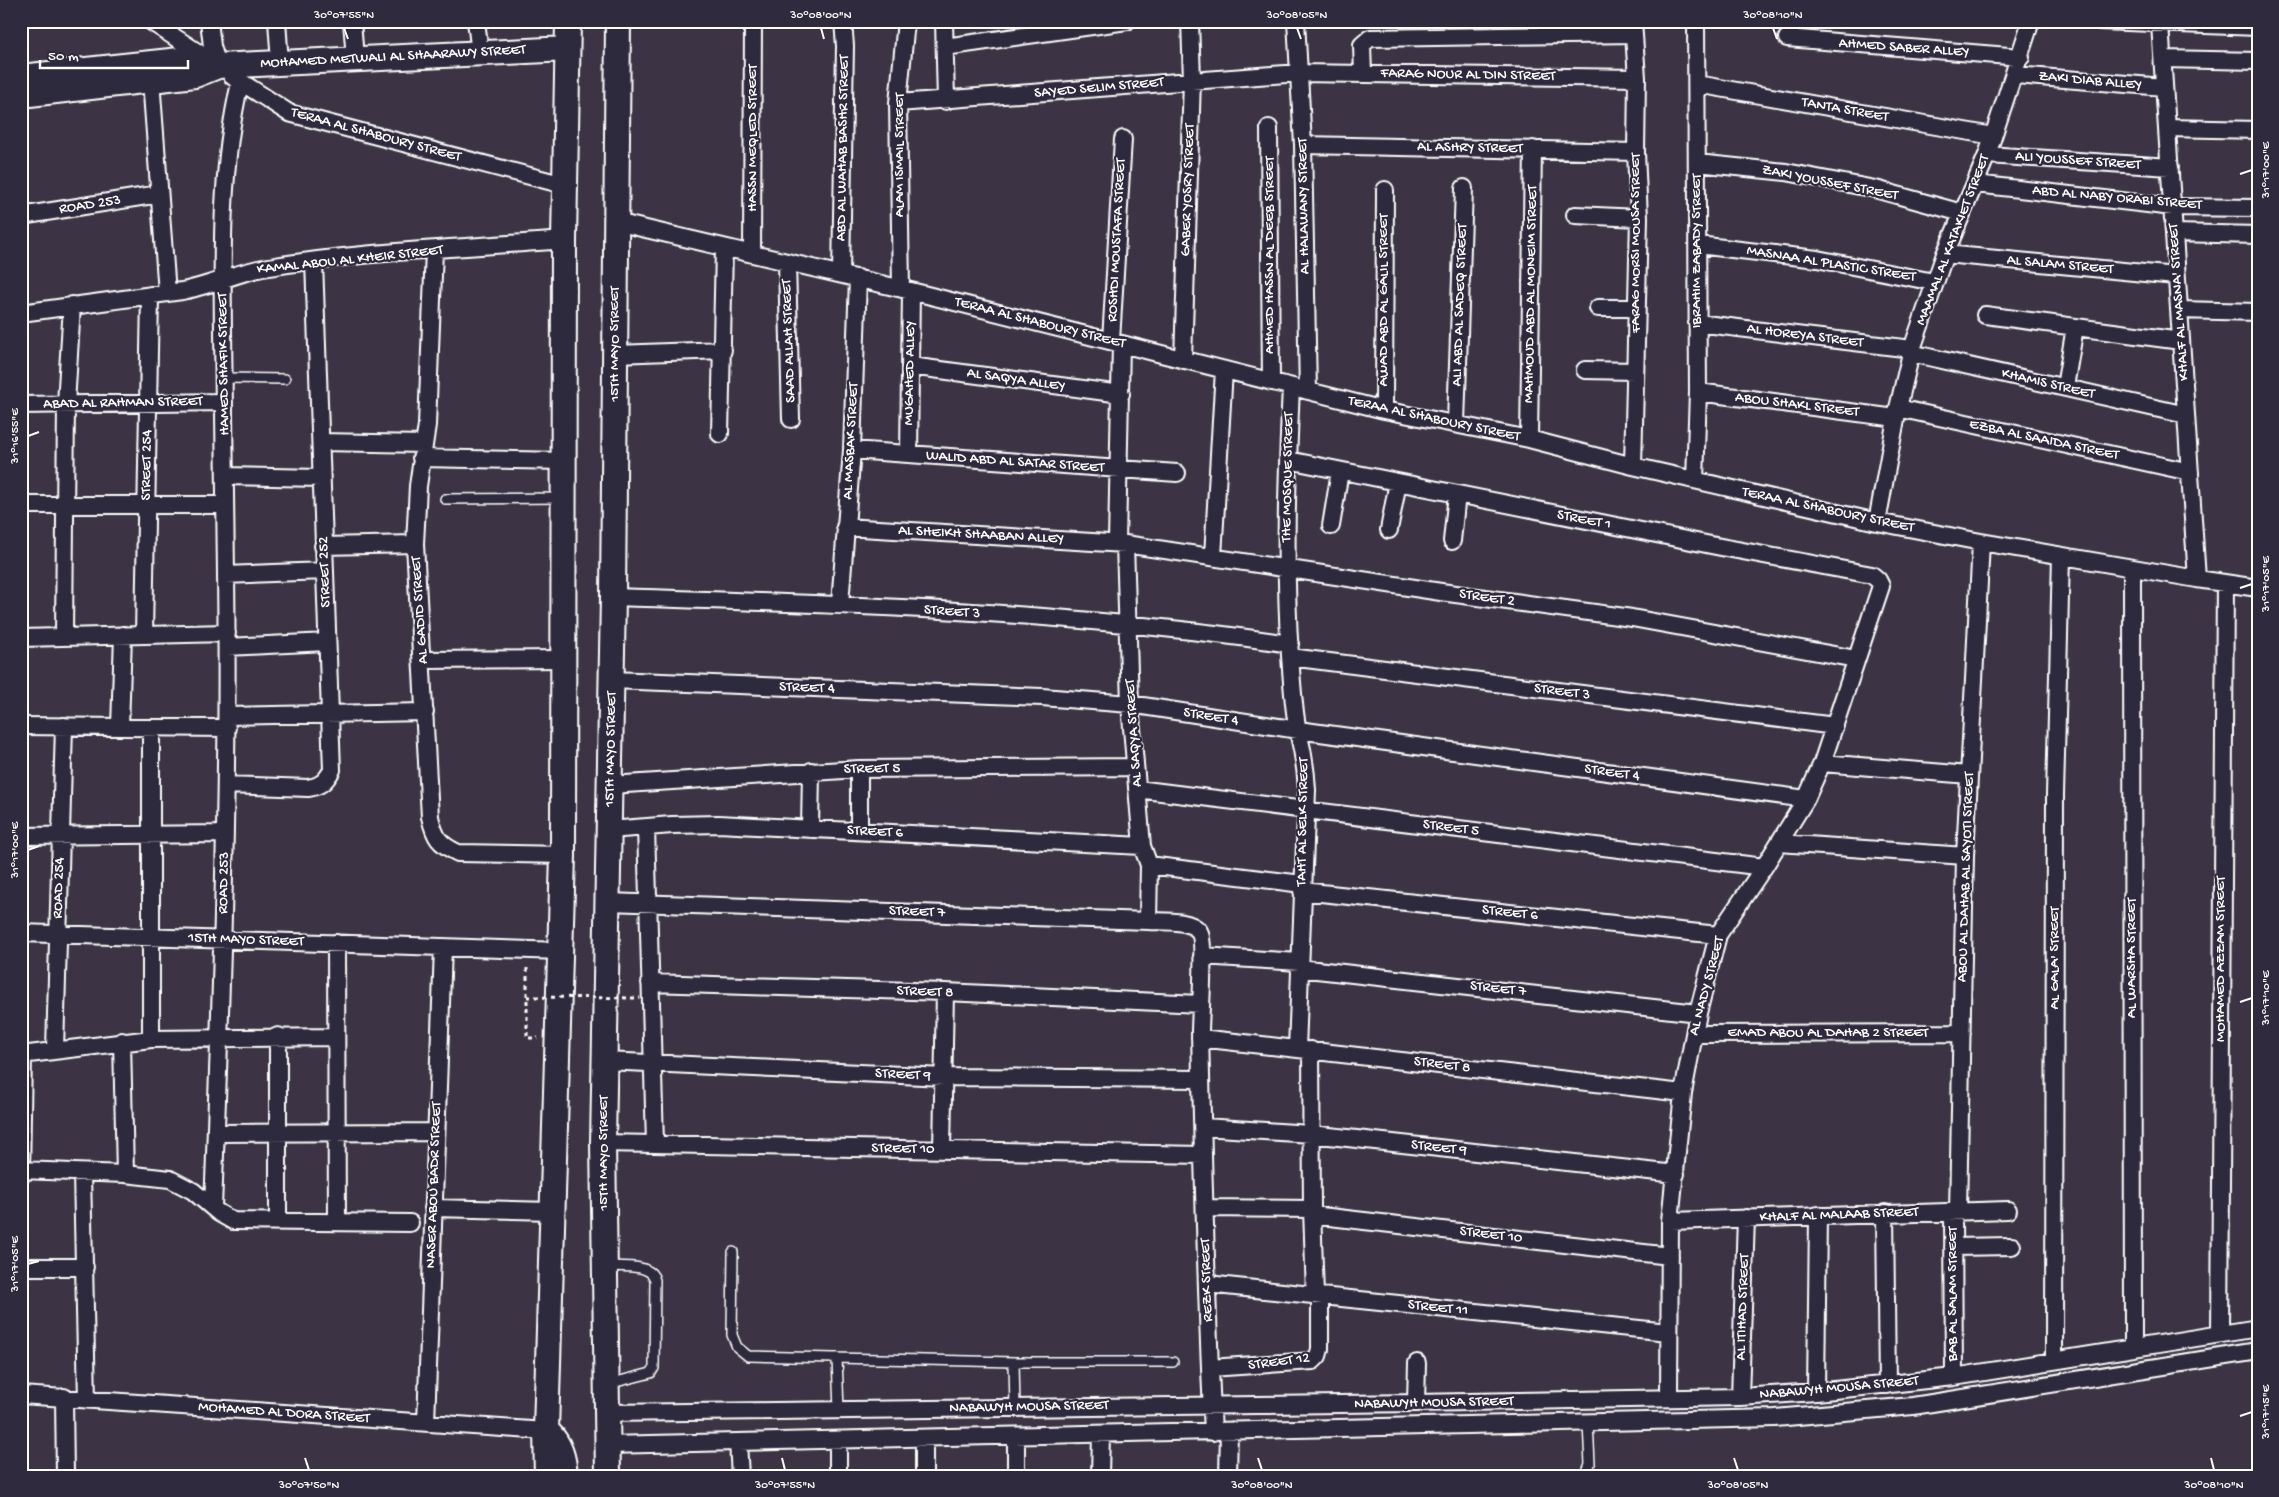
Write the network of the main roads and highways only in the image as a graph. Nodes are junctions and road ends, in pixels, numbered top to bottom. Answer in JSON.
{"nodes":[{"id":1,"x":568,"y":21,"type":"edge"},
{"id":2,"x":618,"y":21,"type":"edge"},
{"id":3,"x":567,"y":48,"type":"junction"},
{"id":4,"x":218,"y":66,"type":"junction"},
{"id":5,"x":21,"y":78,"type":"edge"},
{"id":6,"x":21,"y":95,"type":"edge"},
{"id":7,"x":606,"y":1428,"type":"junction"},
{"id":8,"x":546,"y":1431,"type":"junction"},
{"id":9,"x":547,"y":1476,"type":"edge"},
{"id":10,"x":565,"y":1476,"type":"edge"},
{"id":11,"x":594,"y":1476,"type":"edge"},
{"id":12,"x":608,"y":1476,"type":"edge"}],
"edges":[{"from":1,"to":3,"type":"main road"},
{"from":2,"to":7,"type":"main road","name":"15TH MAYO STREET"},
{"from":3,"to":4,"type":"main road","name":"MOHAMED METWALI AL SHAARAWY STREET"},
{"from":3,"to":8,"type":"main road"},
{"from":4,"to":5,"type":"main road","name":"MOHAMED METWALI AL SHAARAWY STREET"},
{"from":4,"to":6,"type":"main road","name":"MOHAMED METWALI AL SHAARAWY STREET"},
{"from":7,"to":11,"type":"main road"},
{"from":7,"to":12,"type":"main road","name":"15TH MAYO STREET"},
{"from":8,"to":9,"type":"main road"},
{"from":8,"to":10,"type":"main road"}]}
